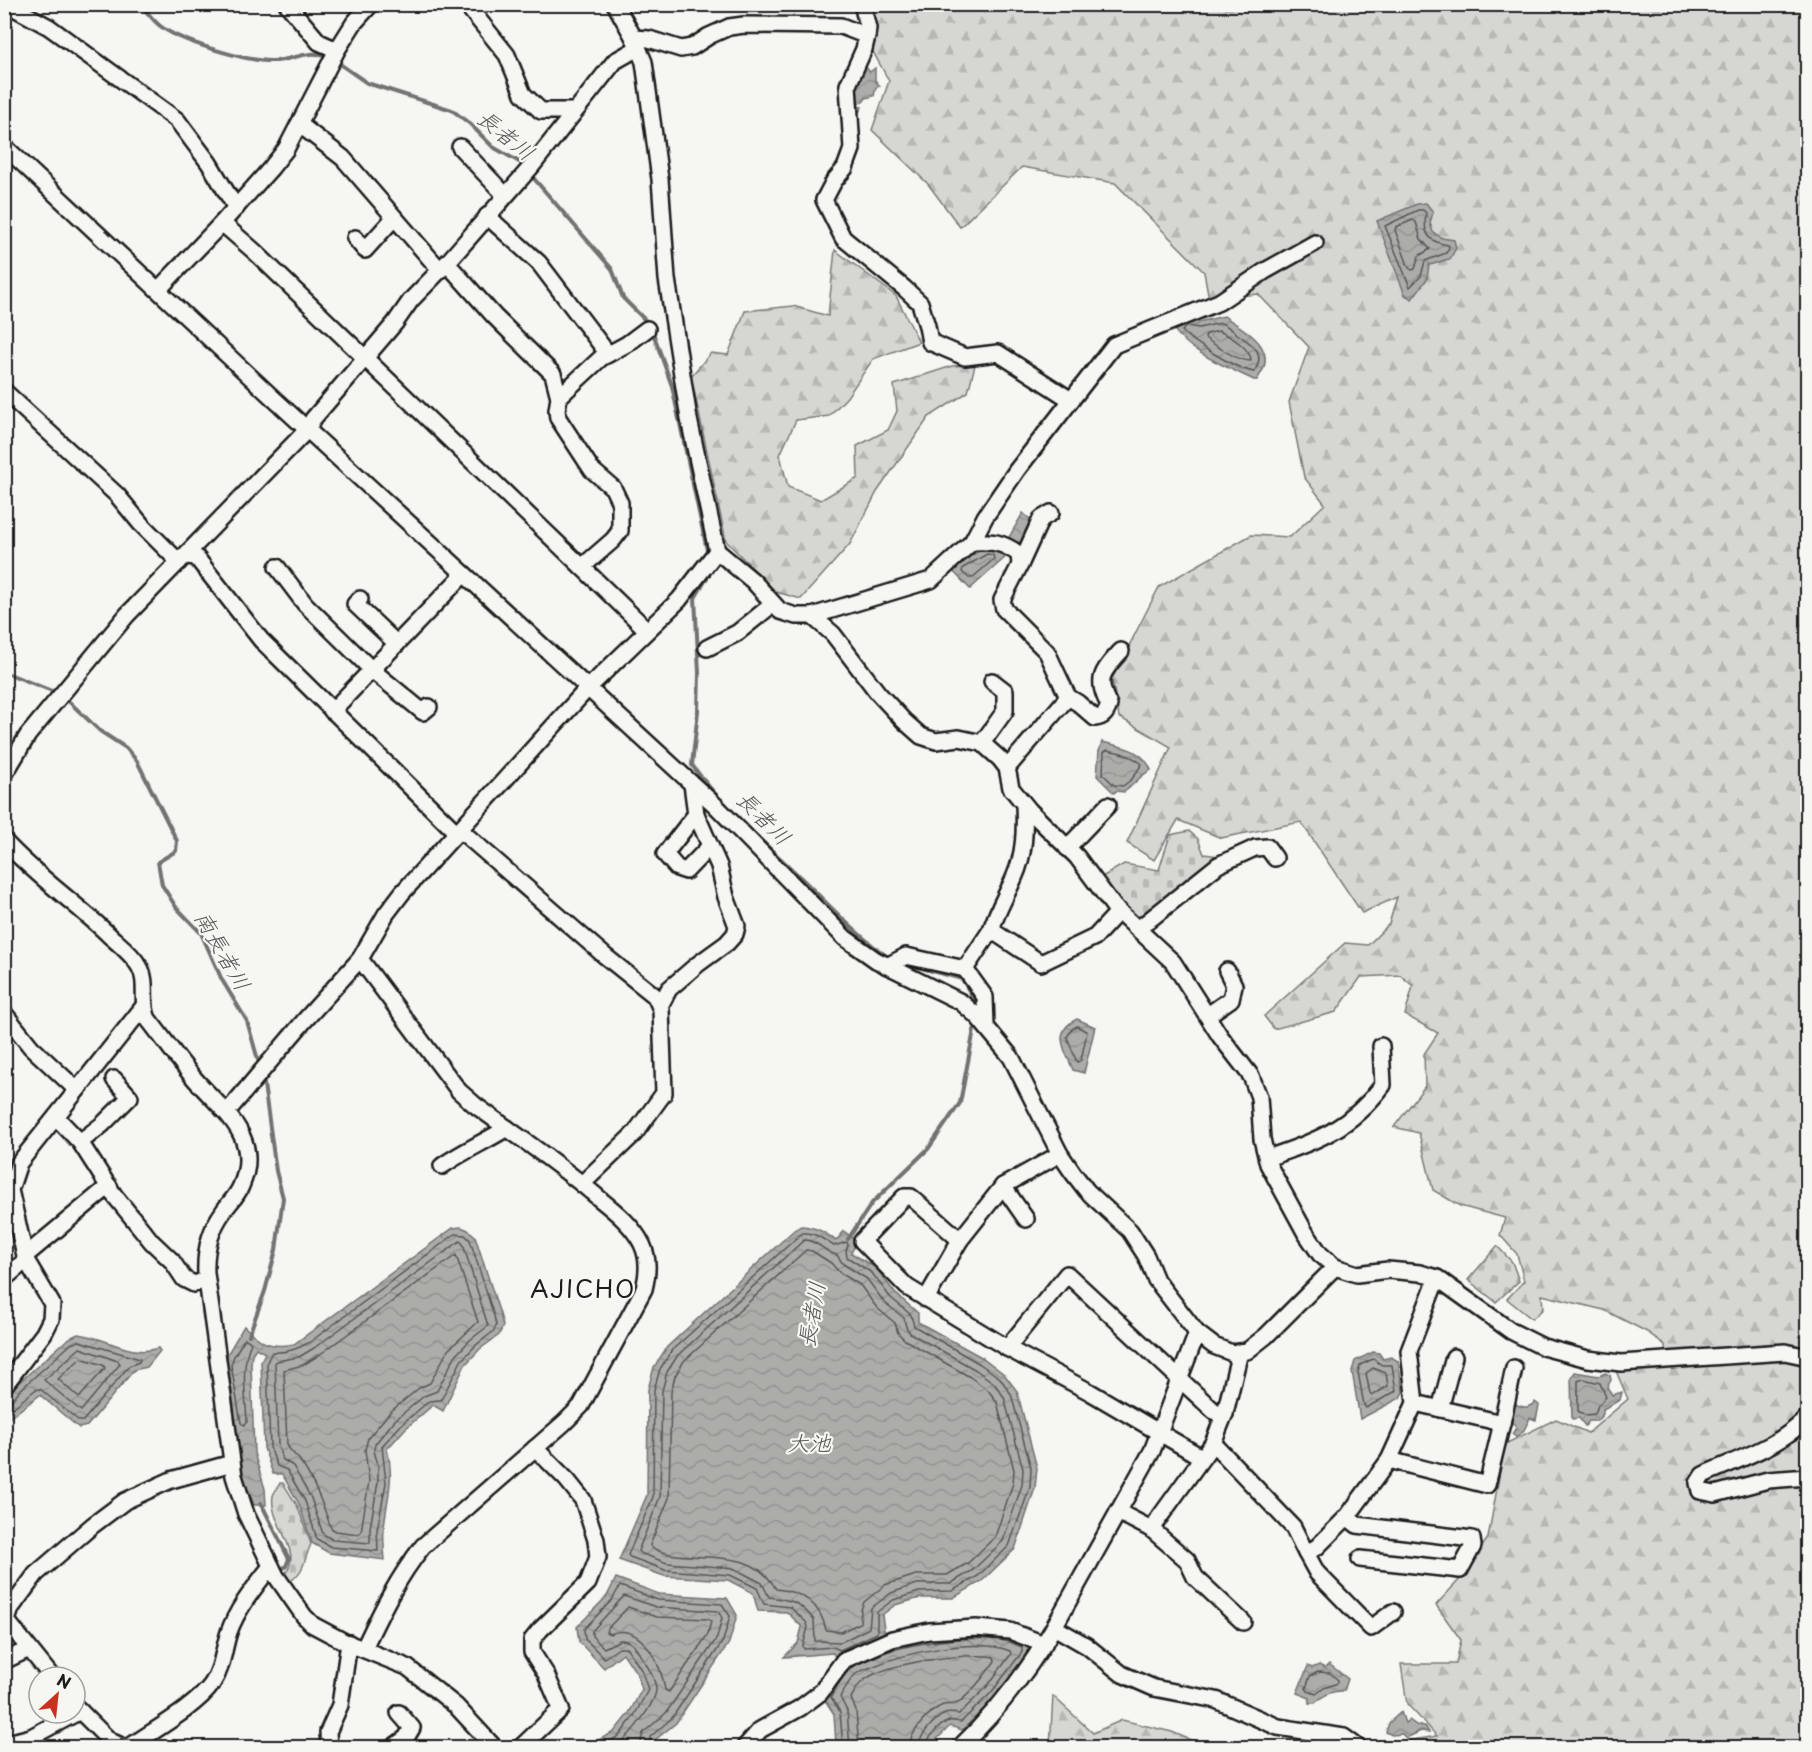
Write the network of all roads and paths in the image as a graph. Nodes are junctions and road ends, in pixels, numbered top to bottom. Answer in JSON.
{"nodes":[{"id":1,"x":7,"y":4,"type":"edge"},
{"id":2,"x":287,"y":4,"type":"edge"},
{"id":3,"x":371,"y":4,"type":"edge"},
{"id":4,"x":466,"y":4,"type":"edge"},
{"id":5,"x":615,"y":4,"type":"edge"},
{"id":6,"x":862,"y":4,"type":"edge"},
{"id":7,"x":867,"y":36,"type":"junction"},
{"id":8,"x":636,"y":43,"type":"junction"},
{"id":9,"x":334,"y":56,"type":"junction"},
{"id":10,"x":574,"y":111,"type":"junction"},
{"id":11,"x":299,"y":124,"type":"junction"},
{"id":12,"x":4,"y":146,"type":"edge"},
{"id":13,"x":460,"y":147,"type":"dead end"},
{"id":14,"x":506,"y":195,"type":"junction"},
{"id":15,"x":236,"y":208,"type":"junction"},
{"id":16,"x":487,"y":216,"type":"junction"},
{"id":17,"x":394,"y":218,"type":"junction"},
{"id":18,"x":222,"y":223,"type":"junction"},
{"id":19,"x":355,"y":238,"type":"dead end"},
{"id":20,"x":1315,"y":243,"type":"dead end"},
{"id":21,"x":443,"y":267,"type":"junction"},
{"id":22,"x":158,"y":290,"type":"junction"},
{"id":23,"x":647,"y":329,"type":"dead end"},
{"id":24,"x":608,"y":354,"type":"junction"},
{"id":25,"x":366,"y":358,"type":"junction"},
{"id":26,"x":4,"y":391,"type":"edge"},
{"id":27,"x":559,"y":397,"type":"junction"},
{"id":28,"x":1071,"y":400,"type":"junction"},
{"id":29,"x":307,"y":430,"type":"junction"},
{"id":30,"x":1051,"y":513,"type":"dead end"},
{"id":31,"x":972,"y":542,"type":"junction"},
{"id":32,"x":717,"y":551,"type":"junction"},
{"id":33,"x":182,"y":559,"type":"junction"},
{"id":34,"x":1020,"y":565,"type":"junction"},
{"id":35,"x":277,"y":567,"type":"dead end"},
{"id":36,"x":582,"y":567,"type":"junction"},
{"id":37,"x":464,"y":574,"type":"junction"},
{"id":38,"x":360,"y":599,"type":"dead end"},
{"id":39,"x":773,"y":604,"type":"junction"},
{"id":40,"x":812,"y":616,"type":"junction"},
{"id":41,"x":647,"y":630,"type":"junction"},
{"id":42,"x":397,"y":644,"type":"junction"},
{"id":43,"x":707,"y":648,"type":"dead end"},
{"id":44,"x":1121,"y":651,"type":"dead end"},
{"id":45,"x":372,"y":670,"type":"junction"},
{"id":46,"x":992,"y":681,"type":"dead end"},
{"id":47,"x":588,"y":688,"type":"junction"},
{"id":48,"x":1068,"y":697,"type":"junction"},
{"id":49,"x":429,"y":707,"type":"dead end"},
{"id":50,"x":332,"y":711,"type":"junction"},
{"id":51,"x":982,"y":743,"type":"junction"},
{"id":52,"x":1007,"y":768,"type":"junction"},
{"id":53,"x":4,"y":775,"type":"edge"},
{"id":54,"x":692,"y":784,"type":"junction"},
{"id":55,"x":1024,"y":804,"type":"junction"},
{"id":56,"x":1108,"y":805,"type":"dead end"},
{"id":57,"x":696,"y":814,"type":"junction"},
{"id":58,"x":458,"y":831,"type":"junction"},
{"id":59,"x":4,"y":841,"type":"edge"},
{"id":60,"x":710,"y":846,"type":"junction"},
{"id":61,"x":1067,"y":848,"type":"junction"},
{"id":62,"x":1275,"y":858,"type":"dead end"},
{"id":63,"x":1119,"y":911,"type":"junction"},
{"id":64,"x":1138,"y":929,"type":"junction"},
{"id":65,"x":991,"y":930,"type":"junction"},
{"id":66,"x":360,"y":959,"type":"junction"},
{"id":67,"x":889,"y":962,"type":"junction"},
{"id":68,"x":966,"y":969,"type":"junction"},
{"id":69,"x":1227,"y":971,"type":"dead end"},
{"id":70,"x":144,"y":1006,"type":"junction"},
{"id":71,"x":660,"y":1006,"type":"junction"},
{"id":72,"x":4,"y":1013,"type":"edge"},
{"id":73,"x":1208,"y":1015,"type":"junction"},
{"id":74,"x":986,"y":1026,"type":"junction"},
{"id":75,"x":1382,"y":1046,"type":"dead end"},
{"id":76,"x":114,"y":1079,"type":"dead end"},
{"id":77,"x":77,"y":1090,"type":"junction"},
{"id":78,"x":227,"y":1112,"type":"junction"},
{"id":79,"x":56,"y":1117,"type":"junction"},
{"id":80,"x":507,"y":1128,"type":"junction"},
{"id":81,"x":80,"y":1142,"type":"junction"},
{"id":82,"x":1060,"y":1154,"type":"junction"},
{"id":83,"x":1267,"y":1158,"type":"junction"},
{"id":84,"x":442,"y":1166,"type":"dead end"},
{"id":85,"x":582,"y":1184,"type":"junction"},
{"id":86,"x":109,"y":1186,"type":"junction"},
{"id":87,"x":1003,"y":1186,"type":"junction"},
{"id":88,"x":1026,"y":1219,"type":"dead end"},
{"id":89,"x":960,"y":1240,"type":"junction"},
{"id":90,"x":26,"y":1258,"type":"junction"},
{"id":91,"x":1335,"y":1267,"type":"junction"},
{"id":92,"x":1437,"y":1278,"type":"junction"},
{"id":93,"x":4,"y":1279,"type":"edge"},
{"id":94,"x":207,"y":1280,"type":"junction"},
{"id":95,"x":926,"y":1299,"type":"junction"},
{"id":96,"x":1197,"y":1333,"type":"junction"},
{"id":97,"x":1007,"y":1347,"type":"junction"},
{"id":98,"x":1240,"y":1352,"type":"junction"},
{"id":99,"x":1454,"y":1357,"type":"dead end"},
{"id":100,"x":1808,"y":1357,"type":"edge"},
{"id":101,"x":1514,"y":1368,"type":"dead end"},
{"id":102,"x":1180,"y":1378,"type":"junction"},
{"id":103,"x":4,"y":1386,"type":"edge"},
{"id":104,"x":1415,"y":1403,"type":"junction"},
{"id":105,"x":1440,"y":1409,"type":"junction"},
{"id":106,"x":1225,"y":1414,"type":"junction"},
{"id":107,"x":1808,"y":1417,"type":"edge"},
{"id":108,"x":1502,"y":1423,"type":"junction"},
{"id":109,"x":1160,"y":1433,"type":"junction"},
{"id":110,"x":1213,"y":1443,"type":"junction"},
{"id":111,"x":535,"y":1448,"type":"junction"},
{"id":112,"x":1201,"y":1458,"type":"junction"},
{"id":113,"x":1389,"y":1460,"type":"junction"},
{"id":114,"x":232,"y":1463,"type":"junction"},
{"id":115,"x":1808,"y":1477,"type":"edge"},
{"id":116,"x":1118,"y":1512,"type":"junction"},
{"id":117,"x":1347,"y":1516,"type":"junction"},
{"id":118,"x":1151,"y":1529,"type":"junction"},
{"id":119,"x":1306,"y":1553,"type":"junction"},
{"id":120,"x":1360,"y":1559,"type":"dead end"},
{"id":121,"x":271,"y":1566,"type":"junction"},
{"id":122,"x":1392,"y":1612,"type":"dead end"},
{"id":123,"x":6,"y":1620,"type":"edge"},
{"id":124,"x":1243,"y":1622,"type":"dead end"},
{"id":125,"x":1054,"y":1627,"type":"junction"},
{"id":126,"x":1044,"y":1644,"type":"junction"},
{"id":127,"x":357,"y":1646,"type":"junction"},
{"id":128,"x":29,"y":1649,"type":"junction"},
{"id":129,"x":4,"y":1661,"type":"edge"},
{"id":130,"x":42,"y":1665,"type":"edge"},
{"id":131,"x":399,"y":1713,"type":"dead end"},
{"id":132,"x":87,"y":1718,"type":"edge"},
{"id":133,"x":50,"y":1725,"type":"edge"},
{"id":134,"x":4,"y":1744,"type":"edge"},
{"id":135,"x":127,"y":1748,"type":"edge"},
{"id":136,"x":329,"y":1748,"type":"edge"},
{"id":137,"x":392,"y":1748,"type":"edge"},
{"id":138,"x":495,"y":1748,"type":"edge"},
{"id":139,"x":520,"y":1748,"type":"edge"},
{"id":140,"x":744,"y":1748,"type":"edge"},
{"id":141,"x":959,"y":1748,"type":"edge"},
{"id":142,"x":1359,"y":1748,"type":"edge"}],
"edges":[{"from":1,"to":15,"type":"street"},
{"from":2,"to":9,"type":"street"},
{"from":3,"to":9,"type":"street"},
{"from":4,"to":10,"type":"street"},
{"from":5,"to":8,"type":"street"},
{"from":6,"to":7,"type":"street"},
{"from":7,"to":8,"type":"street"},
{"from":7,"to":28,"type":"street"},
{"from":8,"to":10,"type":"street"},
{"from":8,"to":32,"type":"street"},
{"from":9,"to":11,"type":"street"},
{"from":10,"to":14,"type":"street"},
{"from":11,"to":15,"type":"street"},
{"from":11,"to":17,"type":"street"},
{"from":12,"to":22,"type":"street"},
{"from":13,"to":14,"type":"street"},
{"from":14,"to":16,"type":"street"},
{"from":15,"to":18,"type":"street"},
{"from":16,"to":21,"type":"street"},
{"from":16,"to":24,"type":"street"},
{"from":17,"to":19,"type":"street"},
{"from":17,"to":21,"type":"street"},
{"from":18,"to":22,"type":"street"},
{"from":18,"to":25,"type":"street"},
{"from":20,"to":28,"type":"street"},
{"from":21,"to":25,"type":"street"},
{"from":21,"to":27,"type":"street"},
{"from":22,"to":29,"type":"street"},
{"from":23,"to":24,"type":"street"},
{"from":24,"to":27,"type":"street"},
{"from":25,"to":29,"type":"street"},
{"from":25,"to":36,"type":"street"},
{"from":26,"to":33,"type":"street"},
{"from":27,"to":36,"type":"street"},
{"from":28,"to":31,"type":"street"},
{"from":29,"to":33,"type":"street"},
{"from":29,"to":37,"type":"street"},
{"from":30,"to":34,"type":"street"},
{"from":31,"to":34,"type":"street"},
{"from":31,"to":40,"type":"street"},
{"from":32,"to":39,"type":"street"},
{"from":32,"to":41,"type":"street"},
{"from":33,"to":50,"type":"street"},
{"from":33,"to":53,"type":"street"},
{"from":34,"to":48,"type":"street"},
{"from":35,"to":45,"type":"street"},
{"from":36,"to":41,"type":"street"},
{"from":37,"to":42,"type":"street"},
{"from":37,"to":47,"type":"street"},
{"from":38,"to":42,"type":"street"},
{"from":39,"to":40,"type":"street"},
{"from":39,"to":43,"type":"street"},
{"from":40,"to":51,"type":"street"},
{"from":41,"to":47,"type":"street"},
{"from":42,"to":45,"type":"street"},
{"from":44,"to":48,"type":"street"},
{"from":45,"to":49,"type":"street"},
{"from":45,"to":50,"type":"street"},
{"from":46,"to":51,"type":"street"},
{"from":47,"to":54,"type":"street"},
{"from":47,"to":58,"type":"street"},
{"from":48,"to":52,"type":"street"},
{"from":50,"to":58,"type":"street"},
{"from":51,"to":52,"type":"street"},
{"from":52,"to":55,"type":"street"},
{"from":54,"to":57,"type":"street"},
{"from":54,"to":67,"type":"street"},
{"from":55,"to":61,"type":"street"},
{"from":55,"to":65,"type":"street"},
{"from":56,"to":61,"type":"street"},
{"from":57,"to":60,"type":"street"},
{"from":57,"to":60,"type":"street"},
{"from":58,"to":66,"type":"street"},
{"from":58,"to":71,"type":"street"},
{"from":59,"to":70,"type":"street"},
{"from":60,"to":71,"type":"street"},
{"from":61,"to":63,"type":"street"},
{"from":62,"to":64,"type":"street"},
{"from":63,"to":64,"type":"street"},
{"from":63,"to":65,"type":"street"},
{"from":64,"to":73,"type":"street"},
{"from":65,"to":68,"type":"street"},
{"from":66,"to":78,"type":"street"},
{"from":66,"to":80,"type":"street"},
{"from":67,"to":68,"type":"street"},
{"from":67,"to":74,"type":"street"},
{"from":68,"to":74,"type":"street"},
{"from":69,"to":73,"type":"street"},
{"from":70,"to":77,"type":"street"},
{"from":70,"to":78,"type":"street"},
{"from":71,"to":85,"type":"street"},
{"from":72,"to":77,"type":"street"},
{"from":73,"to":83,"type":"street"},
{"from":74,"to":82,"type":"street"},
{"from":75,"to":83,"type":"street"},
{"from":76,"to":81,"type":"street"},
{"from":77,"to":79,"type":"street"},
{"from":78,"to":94,"type":"street"},
{"from":79,"to":81,"type":"street"},
{"from":79,"to":90,"type":"street"},
{"from":80,"to":84,"type":"street"},
{"from":80,"to":85,"type":"street"},
{"from":81,"to":86,"type":"street"},
{"from":82,"to":87,"type":"street"},
{"from":82,"to":96,"type":"street"},
{"from":83,"to":91,"type":"street"},
{"from":85,"to":111,"type":"street"},
{"from":86,"to":90,"type":"street"},
{"from":86,"to":94,"type":"street"},
{"from":87,"to":88,"type":"street"},
{"from":87,"to":89,"type":"street"},
{"from":89,"to":95,"type":"street"},
{"from":89,"to":95,"type":"street"},
{"from":90,"to":93,"type":"street"},
{"from":90,"to":103,"type":"street"},
{"from":91,"to":92,"type":"street"},
{"from":91,"to":98,"type":"street"},
{"from":92,"to":100,"type":"street"},
{"from":92,"to":104,"type":"street"},
{"from":94,"to":114,"type":"street"},
{"from":95,"to":97,"type":"street"},
{"from":96,"to":98,"type":"street"},
{"from":96,"to":102,"type":"street"},
{"from":97,"to":102,"type":"street"},
{"from":97,"to":109,"type":"street"},
{"from":98,"to":106,"type":"street"},
{"from":99,"to":105,"type":"street"},
{"from":101,"to":108,"type":"street"},
{"from":102,"to":106,"type":"street"},
{"from":102,"to":109,"type":"street"},
{"from":104,"to":105,"type":"street"},
{"from":104,"to":113,"type":"street"},
{"from":105,"to":108,"type":"street"},
{"from":106,"to":110,"type":"street"},
{"from":107,"to":115,"type":"street"},
{"from":108,"to":113,"type":"street"},
{"from":109,"to":112,"type":"street"},
{"from":109,"to":116,"type":"street"},
{"from":110,"to":112,"type":"street"},
{"from":110,"to":119,"type":"street"},
{"from":111,"to":127,"type":"street"},
{"from":111,"to":139,"type":"street"},
{"from":112,"to":118,"type":"street"},
{"from":113,"to":117,"type":"street"},
{"from":114,"to":121,"type":"street"},
{"from":114,"to":123,"type":"street"},
{"from":116,"to":118,"type":"street"},
{"from":116,"to":125,"type":"street"},
{"from":117,"to":119,"type":"street"},
{"from":117,"to":120,"type":"street"},
{"from":118,"to":124,"type":"street"},
{"from":119,"to":122,"type":"street"},
{"from":121,"to":127,"type":"street"},
{"from":121,"to":135,"type":"street"},
{"from":123,"to":128,"type":"street"},
{"from":125,"to":126,"type":"street"},
{"from":125,"to":142,"type":"street"},
{"from":126,"to":140,"type":"street"},
{"from":126,"to":141,"type":"street"},
{"from":127,"to":136,"type":"street"},
{"from":127,"to":138,"type":"street"},
{"from":128,"to":129,"type":"street"},
{"from":128,"to":130,"type":"street"},
{"from":131,"to":137,"type":"street"},
{"from":132,"to":135,"type":"street"},
{"from":133,"to":134,"type":"street"}]}
